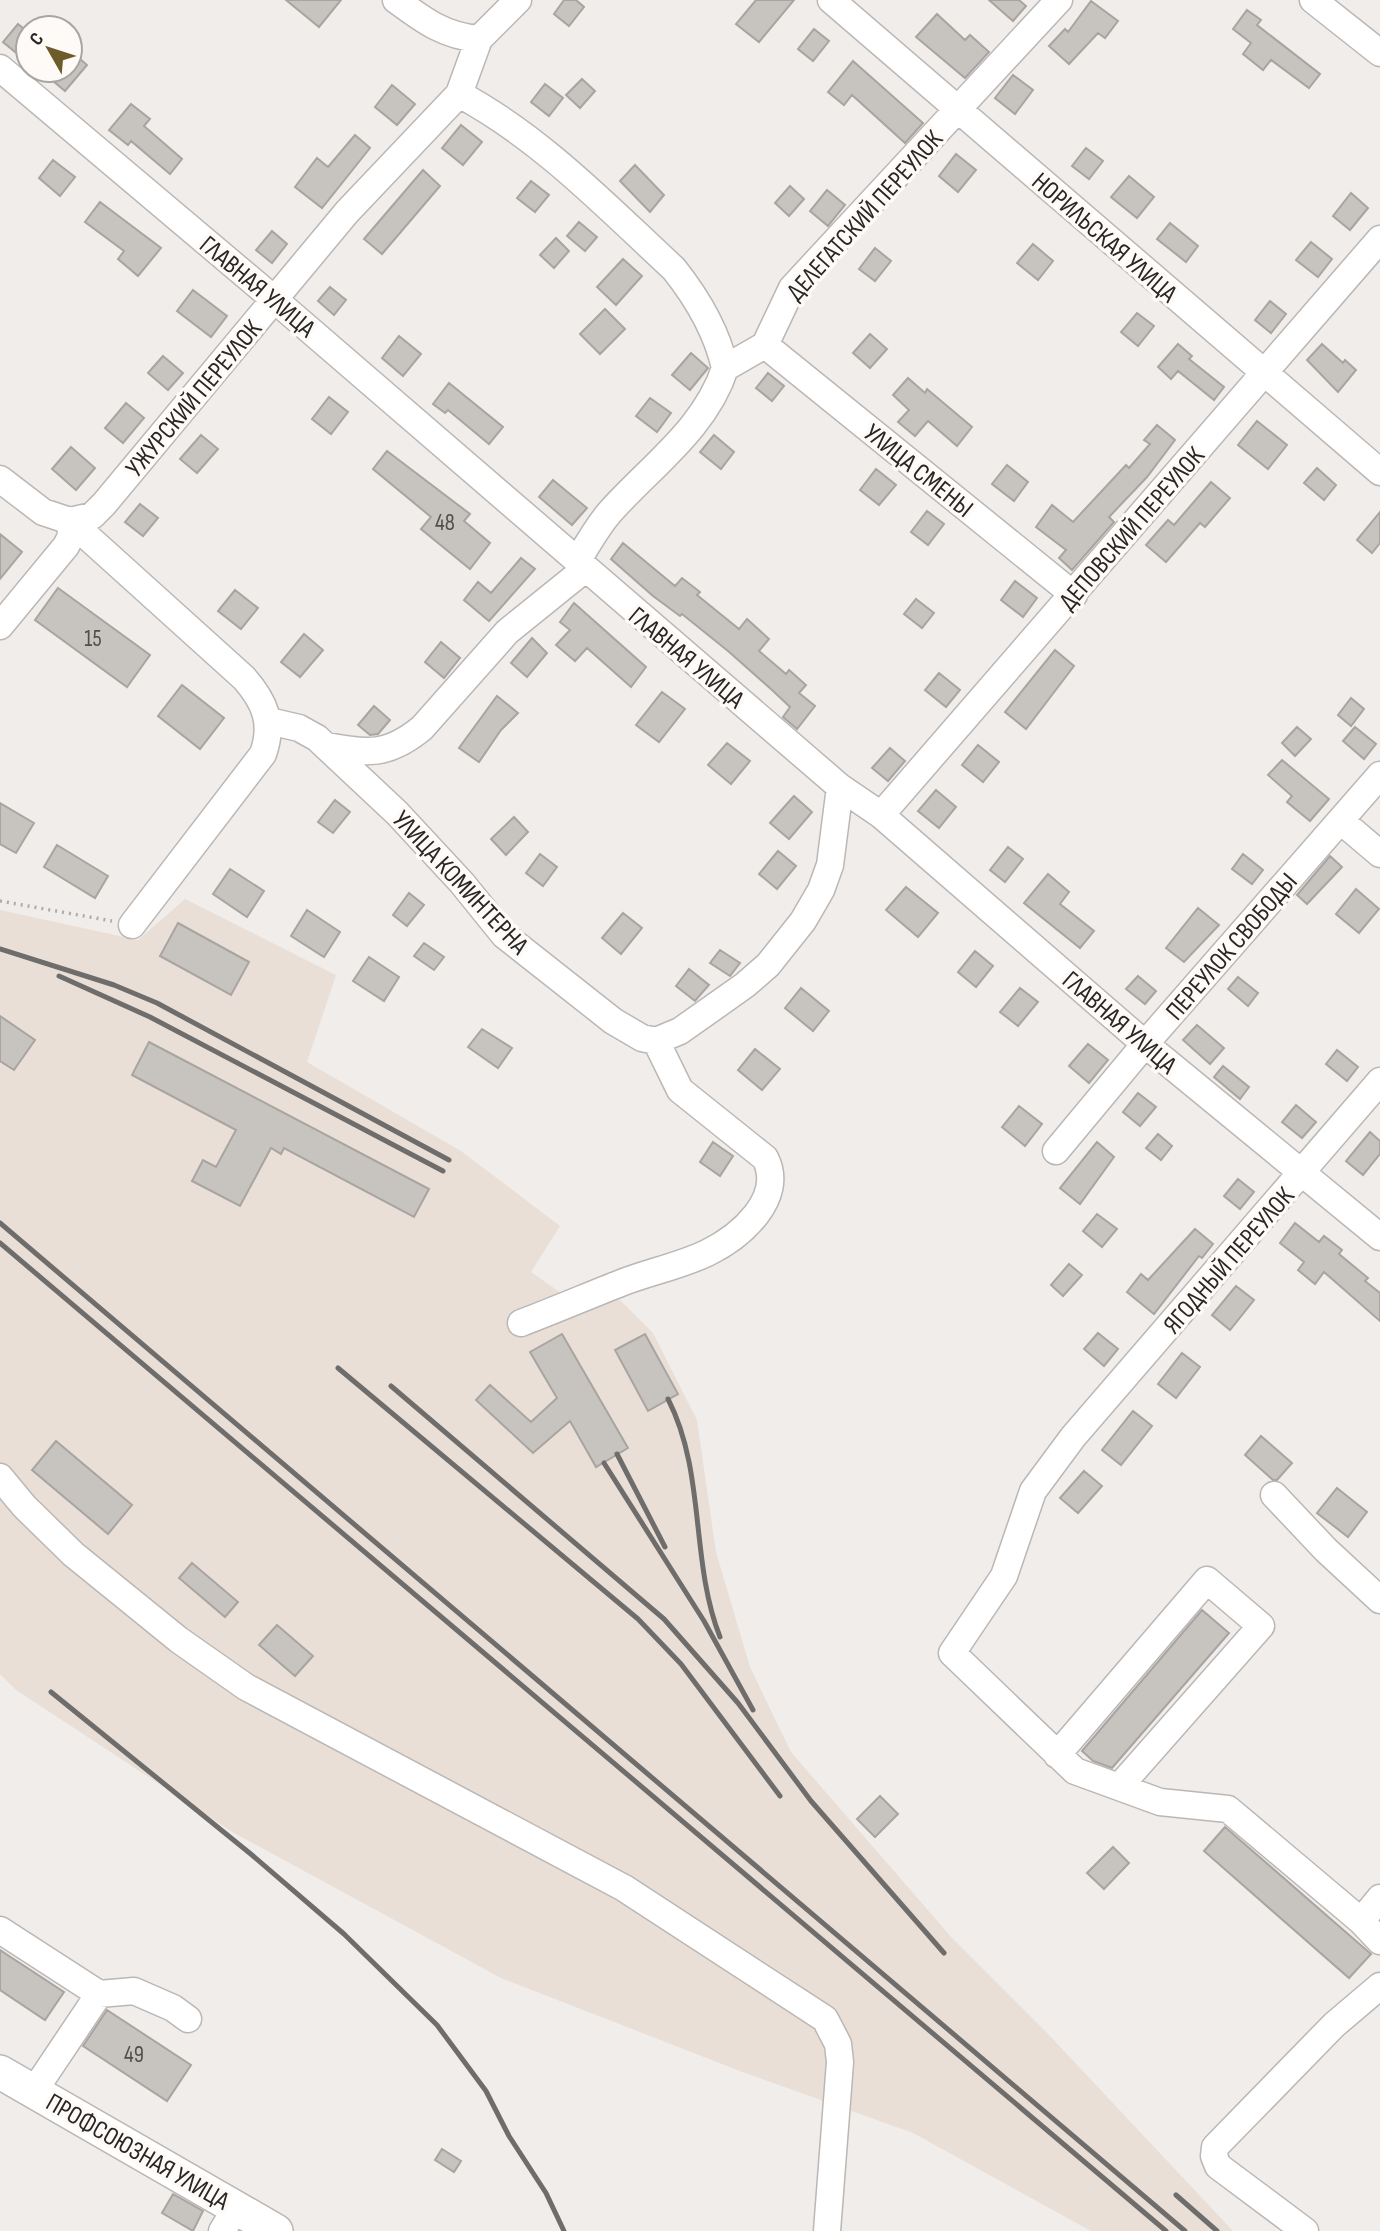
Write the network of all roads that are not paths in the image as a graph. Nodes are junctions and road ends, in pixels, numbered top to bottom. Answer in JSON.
{"nodes":[{"id":1,"x":396,"y":0,"type":"edge"},
{"id":2,"x":518,"y":0,"type":"edge"},
{"id":3,"x":831,"y":0,"type":"edge"},
{"id":4,"x":1059,"y":0,"type":"edge"},
{"id":5,"x":1313,"y":0,"type":"edge"},
{"id":6,"x":479,"y":39,"type":"junction"},
{"id":7,"x":1380,"y":53,"type":"edge"},
{"id":8,"x":0,"y":68,"type":"edge"},
{"id":9,"x":459,"y":94,"type":"junction"},
{"id":10,"x":958,"y":110,"type":"junction"},
{"id":11,"x":1380,"y":239,"type":"edge"},
{"id":12,"x":275,"y":299,"type":"junction"},
{"id":13,"x":765,"y":345,"type":"junction"},
{"id":14,"x":725,"y":368,"type":"junction"},
{"id":15,"x":1263,"y":374,"type":"junction"},
{"id":16,"x":1380,"y":472,"type":"edge"},
{"id":17,"x":0,"y":479,"type":"edge"},
{"id":18,"x":70,"y":521,"type":"junction"},
{"id":19,"x":581,"y":566,"type":"junction"},
{"id":20,"x":1074,"y":595,"type":"junction"},
{"id":21,"x":0,"y":626,"type":"edge"},
{"id":22,"x":269,"y":721,"type":"junction"},
{"id":23,"x":327,"y":746,"type":"junction"},
{"id":24,"x":1380,"y":775,"type":"edge"},
{"id":25,"x":840,"y":787,"type":"junction"},
{"id":26,"x":881,"y":815,"type":"junction"},
{"id":27,"x":1341,"y":821,"type":"junction"},
{"id":28,"x":1380,"y":854,"type":"edge"},
{"id":29,"x":132,"y":925,"type":"road end"},
{"id":30,"x":656,"y":1041,"type":"junction"},
{"id":31,"x":1144,"y":1044,"type":"junction"},
{"id":32,"x":1380,"y":1081,"type":"edge"},
{"id":33,"x":1056,"y":1151,"type":"dead end"},
{"id":34,"x":1302,"y":1174,"type":"junction"},
{"id":35,"x":1380,"y":1237,"type":"edge"},
{"id":36,"x":522,"y":1323,"type":"dead end"},
{"id":37,"x":0,"y":1477,"type":"edge"},
{"id":38,"x":1274,"y":1495,"type":"dead end"},
{"id":39,"x":1380,"y":1600,"type":"edge"},
{"id":40,"x":1057,"y":1755,"type":"junction"},
{"id":41,"x":1119,"y":1787,"type":"junction"},
{"id":42,"x":1380,"y":1898,"type":"edge"},
{"id":43,"x":1361,"y":1921,"type":"junction"},
{"id":44,"x":0,"y":1930,"type":"edge"},
{"id":45,"x":1380,"y":1941,"type":"edge"},
{"id":46,"x":1380,"y":1986,"type":"edge"},
{"id":47,"x":99,"y":1994,"type":"junction"},
{"id":48,"x":188,"y":2019,"type":"dead end"},
{"id":49,"x":0,"y":2071,"type":"edge"},
{"id":50,"x":34,"y":2091,"type":"junction"},
{"id":51,"x":229,"y":2220,"type":"edge"},
{"id":52,"x":276,"y":2231,"type":"edge"},
{"id":53,"x":827,"y":2231,"type":"edge"},
{"id":54,"x":1305,"y":2231,"type":"edge"}],
"edges":[{"from":1,"to":6,"type":"street"},
{"from":2,"to":6,"type":"street","name":"УЖУРСКИЙ ПЕРЕУЛОК"},
{"from":3,"to":10,"type":"street","name":"НОРИЛЬСКАЯ УЛИЦА"},
{"from":4,"to":10,"type":"street","name":"ДЕЛЕГАТСКИЙ ПЕРЕУЛОК"},
{"from":5,"to":7,"type":"street"},
{"from":6,"to":9,"type":"street","name":"УЖУРСКИЙ ПЕРЕУЛОК"},
{"from":8,"to":12,"type":"street","name":"ГЛАВНАЯ УЛИЦА"},
{"from":9,"to":12,"type":"street","name":"УЖУРСКИЙ ПЕРЕУЛОК"},
{"from":9,"to":14,"type":"street"},
{"from":10,"to":13,"type":"street","name":"ДЕЛЕГАТСКИЙ ПЕРЕУЛОК"},
{"from":10,"to":15,"type":"street","name":"НОРИЛЬСКАЯ УЛИЦА"},
{"from":11,"to":15,"type":"street","name":"ДЕПОВСКИЙ ПЕРЕУЛОК"},
{"from":12,"to":18,"type":"street","name":"УЖУРСКИЙ ПЕРЕУЛОК"},
{"from":12,"to":19,"type":"street","name":"ГЛАВНАЯ УЛИЦА"},
{"from":13,"to":14,"type":"street"},
{"from":13,"to":20,"type":"street","name":"УЛИЦА СМЕНЫ"},
{"from":14,"to":19,"type":"street"},
{"from":15,"to":16,"type":"street","name":"НОРИЛЬСКАЯ УЛИЦА"},
{"from":15,"to":20,"type":"street","name":"ДЕПОВСКИЙ ПЕРЕУЛОК"},
{"from":17,"to":18,"type":"street"},
{"from":18,"to":21,"type":"street"},
{"from":18,"to":22,"type":"street"},
{"from":19,"to":23,"type":"street"},
{"from":19,"to":25,"type":"street","name":"ГЛАВНАЯ УЛИЦА"},
{"from":20,"to":26,"type":"street","name":"ДЕПОВСКИЙ ПЕРЕУЛОК"},
{"from":22,"to":23,"type":"street","name":"УЛИЦА КОМИНТЕРНА"},
{"from":22,"to":29,"type":"street"},
{"from":23,"to":30,"type":"street","name":"УЛИЦА КОМИНТЕРНА"},
{"from":24,"to":27,"type":"street","name":"ПЕРЕУЛОК СВОБОДЫ"},
{"from":25,"to":26,"type":"street","name":"ГЛАВНАЯ УЛИЦА"},
{"from":25,"to":30,"type":"street"},
{"from":26,"to":31,"type":"street","name":"ГЛАВНАЯ УЛИЦА"},
{"from":27,"to":28,"type":"street"},
{"from":27,"to":31,"type":"street","name":"ПЕРЕУЛОК СВОБОДЫ"},
{"from":30,"to":36,"type":"street"},
{"from":31,"to":33,"type":"street","name":"ПЕРЕУЛОК СВОБОДЫ"},
{"from":31,"to":34,"type":"street","name":"ГЛАВНАЯ УЛИЦА"},
{"from":32,"to":34,"type":"street","name":"ЯГОДНЫЙ ПЕРЕУЛОК"},
{"from":34,"to":35,"type":"street","name":"ГЛАВНАЯ УЛИЦА"},
{"from":34,"to":40,"type":"street","name":"ЯГОДНЫЙ ПЕРЕУЛОК"},
{"from":37,"to":53,"type":"street"},
{"from":38,"to":39,"type":"street"},
{"from":40,"to":41,"type":"street"},
{"from":40,"to":41,"type":"street"},
{"from":41,"to":43,"type":"street"},
{"from":42,"to":43,"type":"street"},
{"from":43,"to":45,"type":"street"},
{"from":44,"to":47,"type":"street"},
{"from":46,"to":54,"type":"street"},
{"from":47,"to":48,"type":"street"},
{"from":47,"to":50,"type":"street"},
{"from":49,"to":50,"type":"main road","name":"ПРОФСОЮЗНАЯ УЛИЦА"},
{"from":50,"to":51,"type":"main road","name":"ПРОФСОЮЗНАЯ УЛИЦА"},
{"from":51,"to":52,"type":"main road","name":"ПРОФСОЮЗНАЯ УЛИЦА"}]}
